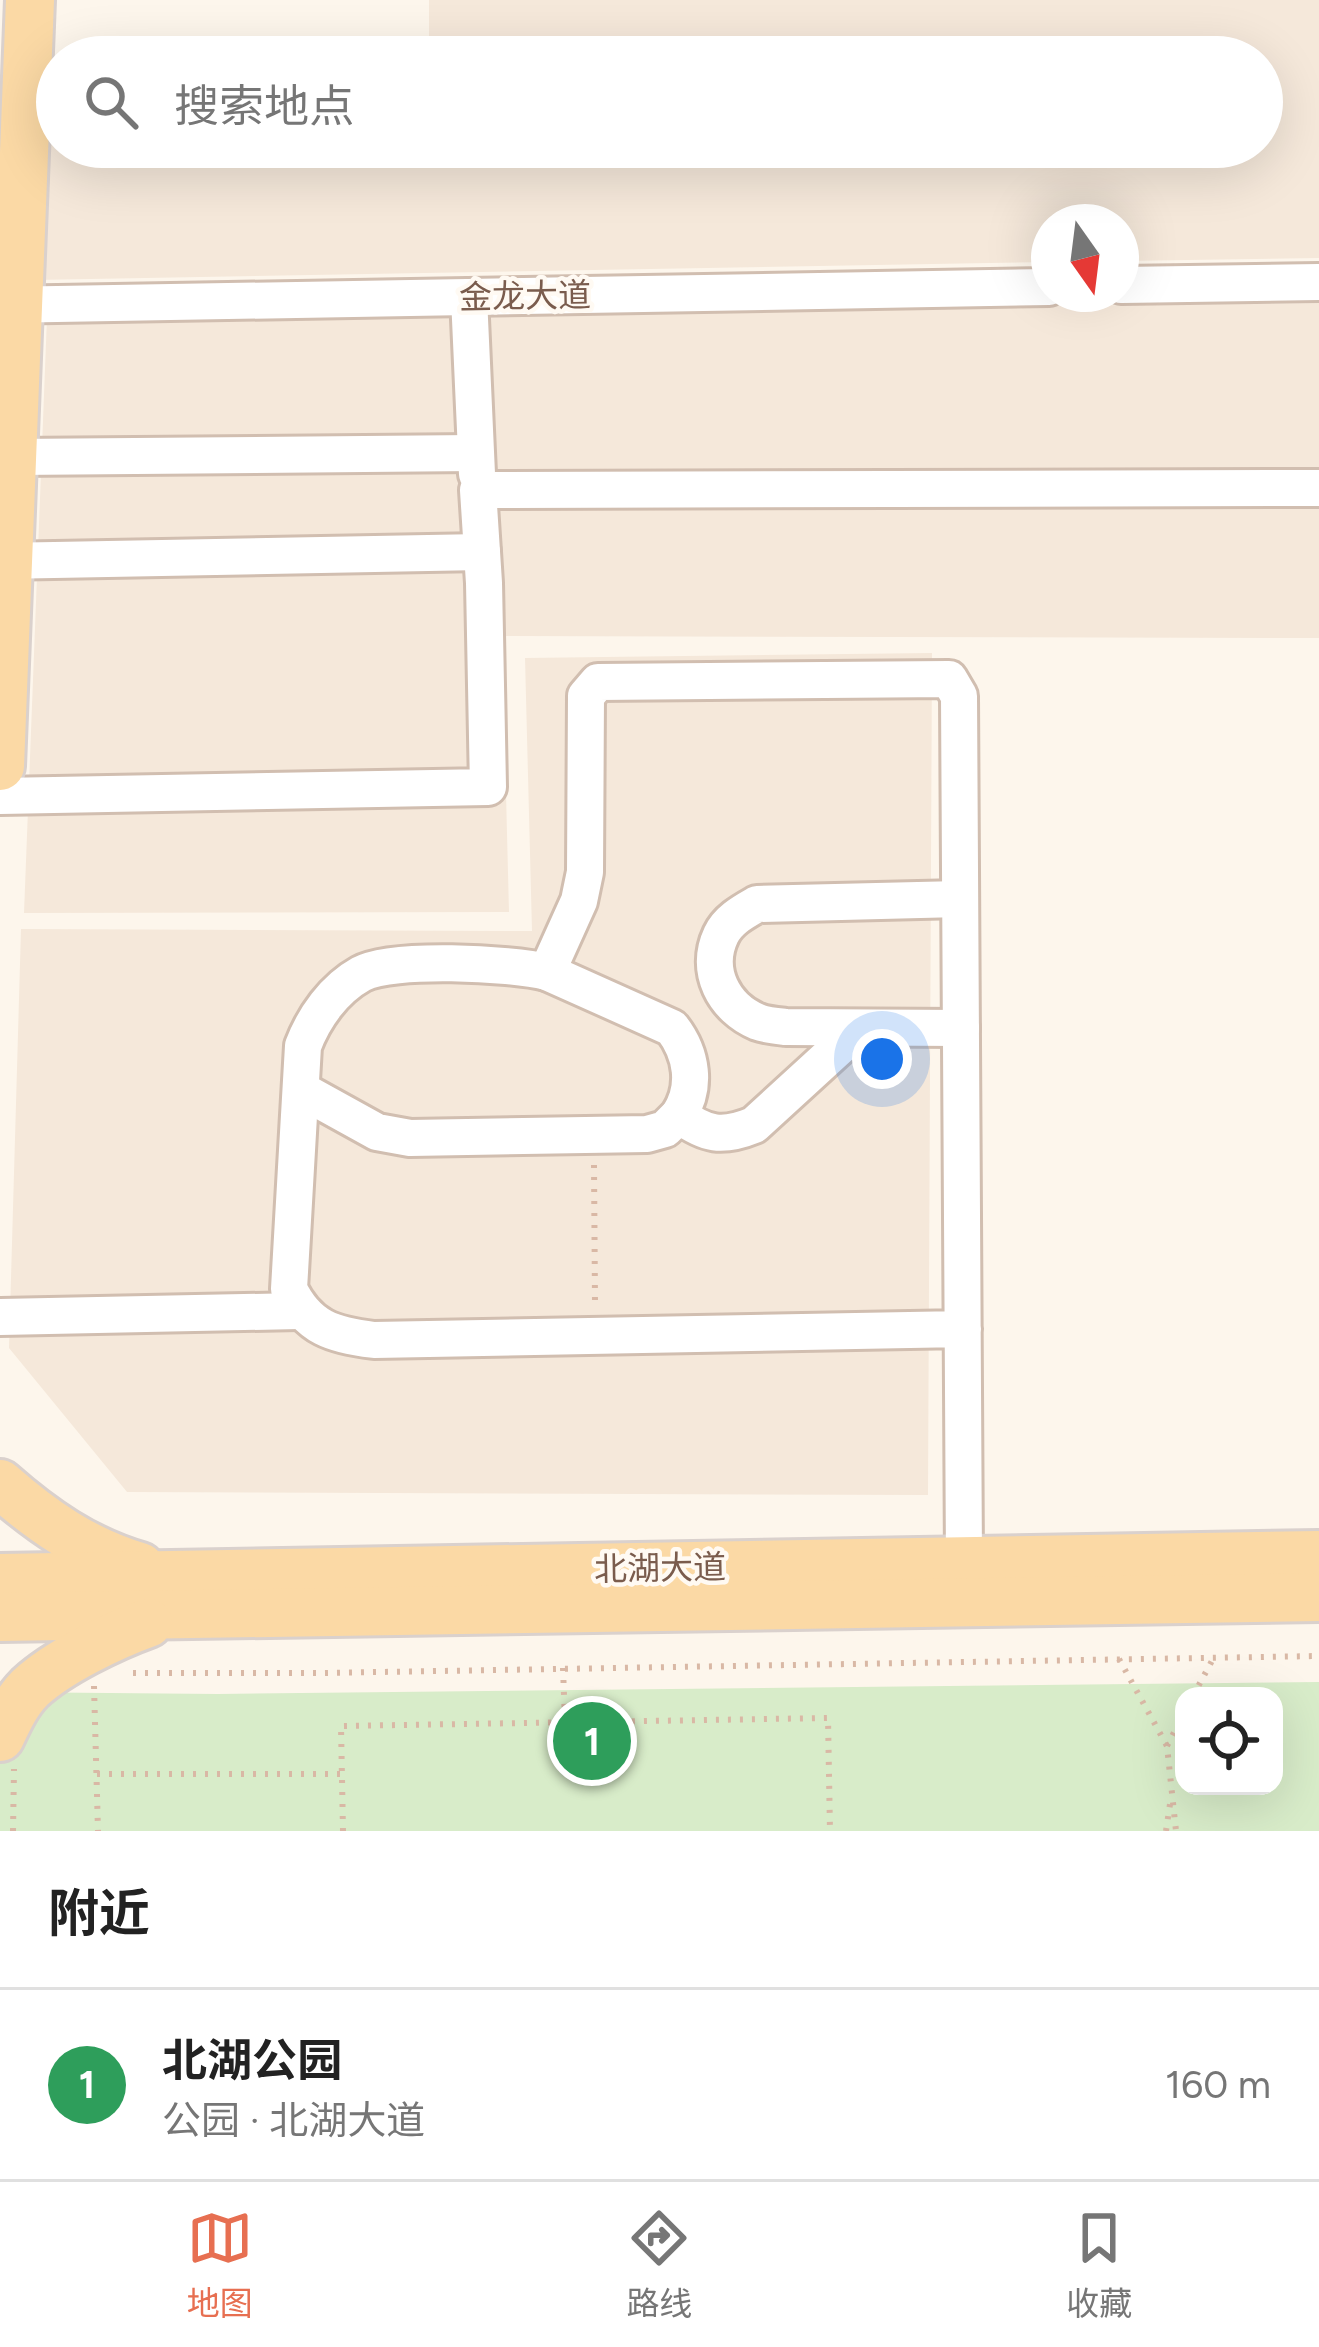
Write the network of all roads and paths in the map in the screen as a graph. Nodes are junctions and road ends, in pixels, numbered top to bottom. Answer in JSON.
{"nodes":[{"id":1,"x":31,"y":0,"type":"edge"},
{"id":2,"x":1319,"y":282,"type":"edge"},
{"id":3,"x":1139,"y":285,"type":"edge"},
{"id":4,"x":1031,"y":286,"type":"edge"},
{"id":5,"x":469,"y":297,"type":"junction"},
{"id":6,"x":10,"y":305,"type":"edge"},
{"id":7,"x":475,"y":453,"type":"junction"},
{"id":8,"x":14,"y":457,"type":"junction"},
{"id":9,"x":1319,"y":488,"type":"edge"},
{"id":10,"x":478,"y":490,"type":"junction"},
{"id":11,"x":482,"y":552,"type":"junction"},
{"id":12,"x":4,"y":561,"type":"edge"},
{"id":13,"x":0,"y":766,"type":"edge"},
{"id":14,"x":0,"y":796,"type":"edge"},
{"id":15,"x":960,"y":899,"type":"junction"},
{"id":16,"x":547,"y":972,"type":"junction"},
{"id":17,"x":860,"y":1028,"type":"junction"},
{"id":18,"x":961,"y":1028,"type":"junction"},
{"id":19,"x":301,"y":1090,"type":"junction"},
{"id":20,"x":679,"y":1115,"type":"junction"},
{"id":21,"x":593,"y":1135,"type":"junction"},
{"id":22,"x":299,"y":1311,"type":"junction"},
{"id":23,"x":0,"y":1317,"type":"edge"},
{"id":24,"x":963,"y":1329,"type":"junction"},
{"id":25,"x":596,"y":1336,"type":"junction"},
{"id":26,"x":0,"y":1484,"type":"edge"},
{"id":27,"x":1319,"y":1555,"type":"edge"},
{"id":28,"x":964,"y":1562,"type":"junction"},
{"id":29,"x":0,"y":1578,"type":"edge"},
{"id":30,"x":168,"y":1595,"type":"junction"},
{"id":31,"x":1319,"y":1597,"type":"edge"},
{"id":32,"x":0,"y":1617,"type":"edge"},
{"id":33,"x":1319,"y":1656,"type":"edge"},
{"id":34,"x":1214,"y":1658,"type":"junction"},
{"id":35,"x":1119,"y":1659,"type":"junction"},
{"id":36,"x":563,"y":1668,"type":"junction"},
{"id":37,"x":122,"y":1674,"type":"dead end"},
{"id":38,"x":82,"y":1686,"type":"dead end"},
{"id":39,"x":1198,"y":1687,"type":"edge"},
{"id":40,"x":565,"y":1722,"type":"junction"},
{"id":41,"x":1175,"y":1730,"type":"edge"},
{"id":42,"x":10,"y":1746,"type":"edge"},
{"id":43,"x":1166,"y":1746,"type":"junction"},
{"id":44,"x":97,"y":1774,"type":"junction"},
{"id":45,"x":342,"y":1774,"type":"junction"},
{"id":46,"x":1171,"y":1794,"type":"junction"},
{"id":47,"x":13,"y":1831,"type":"edge"},
{"id":48,"x":98,"y":1831,"type":"edge"},
{"id":49,"x":343,"y":1831,"type":"edge"},
{"id":50,"x":830,"y":1831,"type":"edge"},
{"id":51,"x":1166,"y":1831,"type":"edge"},
{"id":52,"x":1176,"y":1831,"type":"edge"}],
"edges":[{"from":1,"to":6,"type":"main road"},
{"from":2,"to":3,"type":"street"},
{"from":4,"to":5,"type":"street","name":"金龙大道"},
{"from":5,"to":6,"type":"street","name":"金龙大道"},
{"from":5,"to":7,"type":"street"},
{"from":6,"to":8,"type":"main road"},
{"from":7,"to":8,"type":"street"},
{"from":7,"to":10,"type":"street"},
{"from":8,"to":12,"type":"main road"},
{"from":9,"to":10,"type":"street"},
{"from":10,"to":11,"type":"street"},
{"from":11,"to":12,"type":"street"},
{"from":11,"to":14,"type":"street"},
{"from":12,"to":13,"type":"main road"},
{"from":15,"to":16,"type":"street"},
{"from":15,"to":17,"type":"street"},
{"from":15,"to":18,"type":"street"},
{"from":16,"to":19,"type":"street"},
{"from":16,"to":20,"type":"street"},
{"from":17,"to":18,"type":"street"},
{"from":17,"to":20,"type":"street"},
{"from":18,"to":24,"type":"street"},
{"from":19,"to":21,"type":"street"},
{"from":19,"to":22,"type":"street"},
{"from":20,"to":21,"type":"street"},
{"from":21,"to":25,"type":"path"},
{"from":22,"to":23,"type":"street"},
{"from":22,"to":25,"type":"street"},
{"from":24,"to":25,"type":"street"},
{"from":24,"to":28,"type":"street"},
{"from":26,"to":30,"type":"main road"},
{"from":27,"to":28,"type":"main road","name":"北湖大道"},
{"from":28,"to":30,"type":"main road","name":"北湖大道"},
{"from":29,"to":30,"type":"main road","name":"北湖大道"},
{"from":30,"to":31,"type":"main road","name":"北湖大道"},
{"from":30,"to":32,"type":"main road","name":"北湖大道"},
{"from":30,"to":42,"type":"main road"},
{"from":33,"to":34,"type":"path"},
{"from":34,"to":35,"type":"path"},
{"from":34,"to":39,"type":"path"},
{"from":35,"to":36,"type":"path"},
{"from":35,"to":43,"type":"path"},
{"from":36,"to":37,"type":"path"},
{"from":36,"to":40,"type":"path"},
{"from":38,"to":44,"type":"path"},
{"from":40,"to":45,"type":"path"},
{"from":40,"to":50,"type":"path"},
{"from":41,"to":43,"type":"path"},
{"from":42,"to":47,"type":"path"},
{"from":43,"to":46,"type":"path"},
{"from":44,"to":45,"type":"path"},
{"from":44,"to":48,"type":"path"},
{"from":45,"to":49,"type":"path"},
{"from":46,"to":51,"type":"path"},
{"from":46,"to":52,"type":"path"}]}
